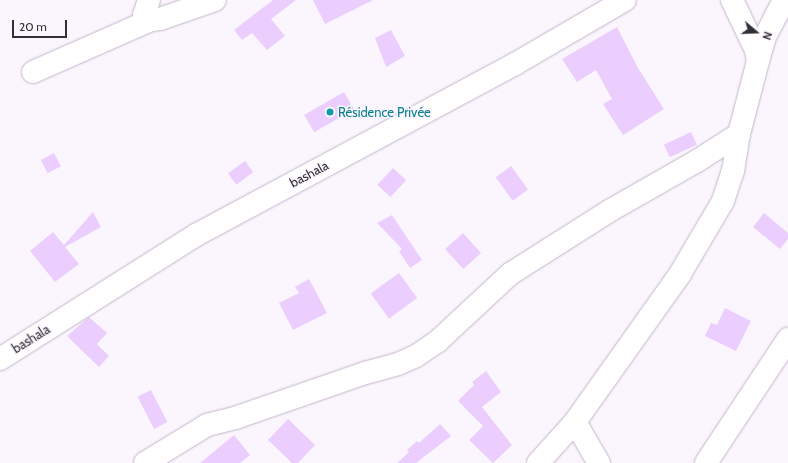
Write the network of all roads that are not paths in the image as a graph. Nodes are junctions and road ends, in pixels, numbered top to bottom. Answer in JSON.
{"nodes":[{"id":1,"x":215,"y":0,"type":"edge"},
{"id":2,"x":625,"y":0,"type":"edge"},
{"id":3,"x":732,"y":0,"type":"edge"},
{"id":4,"x":784,"y":0,"type":"edge"},
{"id":5,"x":150,"y":10,"type":"edge"},
{"id":6,"x":758,"y":60,"type":"junction"},
{"id":7,"x":33,"y":72,"type":"dead end"},
{"id":8,"x":739,"y":134,"type":"junction"},
{"id":9,"x":788,"y":339,"type":"edge"},
{"id":10,"x":0,"y":359,"type":"edge"},
{"id":11,"x":575,"y":422,"type":"junction"},
{"id":12,"x":152,"y":461,"type":"edge"},
{"id":13,"x":538,"y":463,"type":"edge"},
{"id":14,"x":599,"y":463,"type":"edge"},
{"id":15,"x":706,"y":463,"type":"edge"}],
"edges":[{"from":1,"to":5,"type":"street"},
{"from":2,"to":10,"type":"street","name":"bashala"},
{"from":3,"to":6,"type":"street"},
{"from":4,"to":6,"type":"street"},
{"from":5,"to":7,"type":"street"},
{"from":6,"to":8,"type":"street"},
{"from":8,"to":11,"type":"street"},
{"from":8,"to":12,"type":"street"},
{"from":9,"to":15,"type":"street"},
{"from":11,"to":13,"type":"street"},
{"from":11,"to":14,"type":"street"}]}
